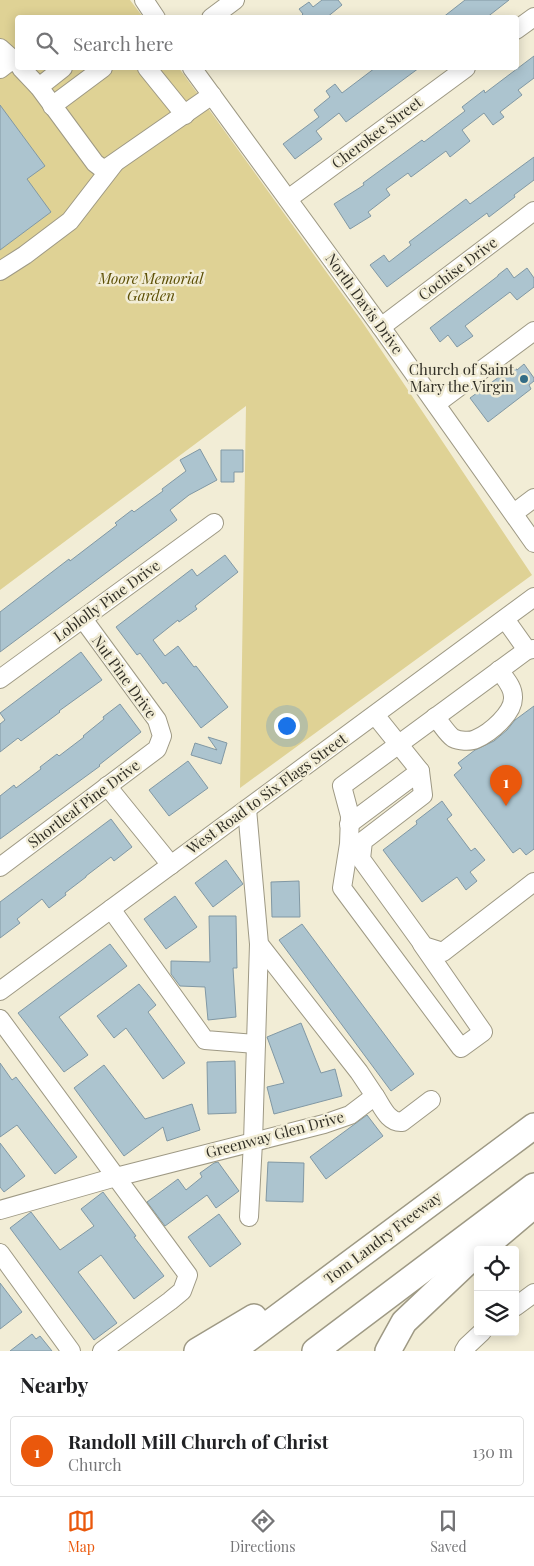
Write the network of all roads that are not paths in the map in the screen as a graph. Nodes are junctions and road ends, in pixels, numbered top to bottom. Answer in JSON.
{"nodes":[{"id":1,"x":144,"y":0,"type":"edge"},
{"id":2,"x":235,"y":0,"type":"edge"},
{"id":3,"x":154,"y":15,"type":"edge"},
{"id":4,"x":215,"y":15,"type":"edge"},
{"id":5,"x":534,"y":17,"type":"edge"},
{"id":6,"x":519,"y":28,"type":"edge"},
{"id":7,"x":19,"y":70,"type":"edge"},
{"id":8,"x":60,"y":70,"type":"edge"},
{"id":9,"x":99,"y":70,"type":"edge"},
{"id":10,"x":149,"y":70,"type":"edge"},
{"id":11,"x":193,"y":70,"type":"edge"},
{"id":12,"x":463,"y":70,"type":"edge"},
{"id":13,"x":39,"y":87,"type":"junction"},
{"id":14,"x":212,"y":95,"type":"junction"},
{"id":15,"x":52,"y":106,"type":"junction"},
{"id":16,"x":185,"y":115,"type":"junction"},
{"id":17,"x":114,"y":164,"type":"junction"},
{"id":18,"x":288,"y":199,"type":"junction"},
{"id":19,"x":534,"y":211,"type":"edge"},
{"id":20,"x":0,"y":271,"type":"edge"},
{"id":21,"x":381,"y":327,"type":"junction"},
{"id":22,"x":534,"y":331,"type":"edge"},
{"id":23,"x":436,"y":404,"type":"junction"},
{"id":24,"x":534,"y":498,"type":"edge"},
{"id":25,"x":514,"y":513,"type":"junction"},
{"id":26,"x":214,"y":523,"type":"dead end"},
{"id":27,"x":534,"y":542,"type":"edge"},
{"id":28,"x":534,"y":598,"type":"edge"},
{"id":29,"x":83,"y":619,"type":"junction"},
{"id":30,"x":504,"y":619,"type":"junction"},
{"id":31,"x":530,"y":650,"type":"edge"},
{"id":32,"x":499,"y":670,"type":"junction"},
{"id":33,"x":0,"y":680,"type":"edge"},
{"id":34,"x":375,"y":714,"type":"junction"},
{"id":35,"x":435,"y":717,"type":"junction"},
{"id":36,"x":162,"y":736,"type":"joint"},
{"id":37,"x":398,"y":744,"type":"junction"},
{"id":38,"x":420,"y":771,"type":"junction"},
{"id":39,"x":107,"y":786,"type":"junction"},
{"id":40,"x":247,"y":809,"type":"junction"},
{"id":41,"x":349,"y":824,"type":"junction"},
{"id":42,"x":171,"y":865,"type":"junction"},
{"id":43,"x":0,"y":867,"type":"edge"},
{"id":44,"x":534,"y":882,"type":"edge"},
{"id":45,"x":111,"y":909,"type":"junction"},
{"id":46,"x":259,"y":944,"type":"junction"},
{"id":47,"x":422,"y":944,"type":"junction"},
{"id":48,"x":0,"y":991,"type":"edge"},
{"id":49,"x":0,"y":1019,"type":"edge"},
{"id":50,"x":256,"y":1044,"type":"junction"},
{"id":51,"x":375,"y":1096,"type":"junction"},
{"id":52,"x":431,"y":1100,"type":"dead end"},
{"id":53,"x":534,"y":1126,"type":"edge"},
{"id":54,"x":253,"y":1142,"type":"junction"},
{"id":55,"x":116,"y":1177,"type":"junction"},
{"id":56,"x":534,"y":1186,"type":"edge"},
{"id":57,"x":534,"y":1205,"type":"edge"},
{"id":58,"x":0,"y":1210,"type":"edge"},
{"id":59,"x":249,"y":1217,"type":"dead end"},
{"id":60,"x":384,"y":1238,"type":"junction"},
{"id":61,"x":486,"y":1246,"type":"edge"},
{"id":62,"x":0,"y":1252,"type":"edge"},
{"id":63,"x":474,"y":1256,"type":"edge"},
{"id":64,"x":534,"y":1293,"type":"edge"},
{"id":65,"x":519,"y":1304,"type":"edge"},
{"id":66,"x":478,"y":1336,"type":"edge"},
{"id":67,"x":72,"y":1351,"type":"edge"},
{"id":68,"x":102,"y":1351,"type":"edge"},
{"id":69,"x":198,"y":1351,"type":"edge"},
{"id":70,"x":232,"y":1351,"type":"edge"},
{"id":71,"x":315,"y":1351,"type":"edge"},
{"id":72,"x":388,"y":1351,"type":"edge"},
{"id":73,"x":464,"y":1351,"type":"edge"}],
"edges":[{"from":1,"to":3,"type":"street"},
{"from":2,"to":4,"type":"street"},
{"from":5,"to":6,"type":"street"},
{"from":7,"to":13,"type":"street"},
{"from":8,"to":13,"type":"street"},
{"from":9,"to":15,"type":"street"},
{"from":10,"to":16,"type":"street"},
{"from":11,"to":14,"type":"street","name":"North Davis Drive"},
{"from":12,"to":18,"type":"street","name":"Cherokee Street"},
{"from":13,"to":15,"type":"street"},
{"from":14,"to":16,"type":"street"},
{"from":14,"to":18,"type":"street","name":"North Davis Drive"},
{"from":15,"to":17,"type":"street"},
{"from":16,"to":17,"type":"street"},
{"from":17,"to":20,"type":"street"},
{"from":18,"to":21,"type":"street","name":"North Davis Drive"},
{"from":19,"to":21,"type":"street","name":"Cochise Drive"},
{"from":21,"to":23,"type":"street","name":"North Davis Drive"},
{"from":22,"to":23,"type":"street"},
{"from":23,"to":25,"type":"street","name":"North Davis Drive"},
{"from":24,"to":25,"type":"street"},
{"from":25,"to":27,"type":"street","name":"North Davis Drive"},
{"from":26,"to":29,"type":"street","name":"Loblolly Pine Drive"},
{"from":28,"to":30,"type":"street","name":"West Road to Six Flags Street"},
{"from":29,"to":33,"type":"street","name":"Loblolly Pine Drive"},
{"from":29,"to":36,"type":"street","name":"Nut Pine Drive"},
{"from":30,"to":31,"type":"street"},
{"from":30,"to":34,"type":"street","name":"West Road to Six Flags Street"},
{"from":31,"to":32,"type":"street"},
{"from":32,"to":35,"type":"street"},
{"from":32,"to":35,"type":"street"},
{"from":34,"to":37,"type":"street"},
{"from":34,"to":40,"type":"street","name":"West Road to Six Flags Street"},
{"from":35,"to":37,"type":"street"},
{"from":36,"to":39,"type":"street","name":"Shortleaf Pine Drive"},
{"from":37,"to":38,"type":"street"},
{"from":37,"to":41,"type":"street"},
{"from":38,"to":41,"type":"street"},
{"from":38,"to":47,"type":"street"},
{"from":39,"to":42,"type":"street"},
{"from":39,"to":43,"type":"street","name":"Shortleaf Pine Drive"},
{"from":40,"to":42,"type":"street","name":"West Road to Six Flags Street"},
{"from":40,"to":46,"type":"street"},
{"from":41,"to":47,"type":"street"},
{"from":42,"to":45,"type":"street","name":"West Road to Six Flags Street"},
{"from":44,"to":47,"type":"street"},
{"from":45,"to":48,"type":"street","name":"West Road to Six Flags Street"},
{"from":45,"to":50,"type":"street"},
{"from":46,"to":50,"type":"street"},
{"from":46,"to":51,"type":"street"},
{"from":49,"to":55,"type":"street"},
{"from":50,"to":54,"type":"street"},
{"from":51,"to":52,"type":"street"},
{"from":51,"to":54,"type":"street","name":"Greenway Glen Drive"},
{"from":53,"to":60,"type":"highway","name":"Tom Landry Freeway"},
{"from":54,"to":55,"type":"street","name":"Greenway Glen Drive"},
{"from":54,"to":59,"type":"street"},
{"from":55,"to":58,"type":"street","name":"Greenway Glen Drive"},
{"from":55,"to":68,"type":"street"},
{"from":56,"to":71,"type":"highway"},
{"from":57,"to":61,"type":"highway"},
{"from":60,"to":69,"type":"highway"},
{"from":60,"to":70,"type":"highway","name":"Tom Landry Freeway"},
{"from":62,"to":67,"type":"street"},
{"from":63,"to":72,"type":"highway"},
{"from":64,"to":65,"type":"street"},
{"from":66,"to":73,"type":"street"}]}
